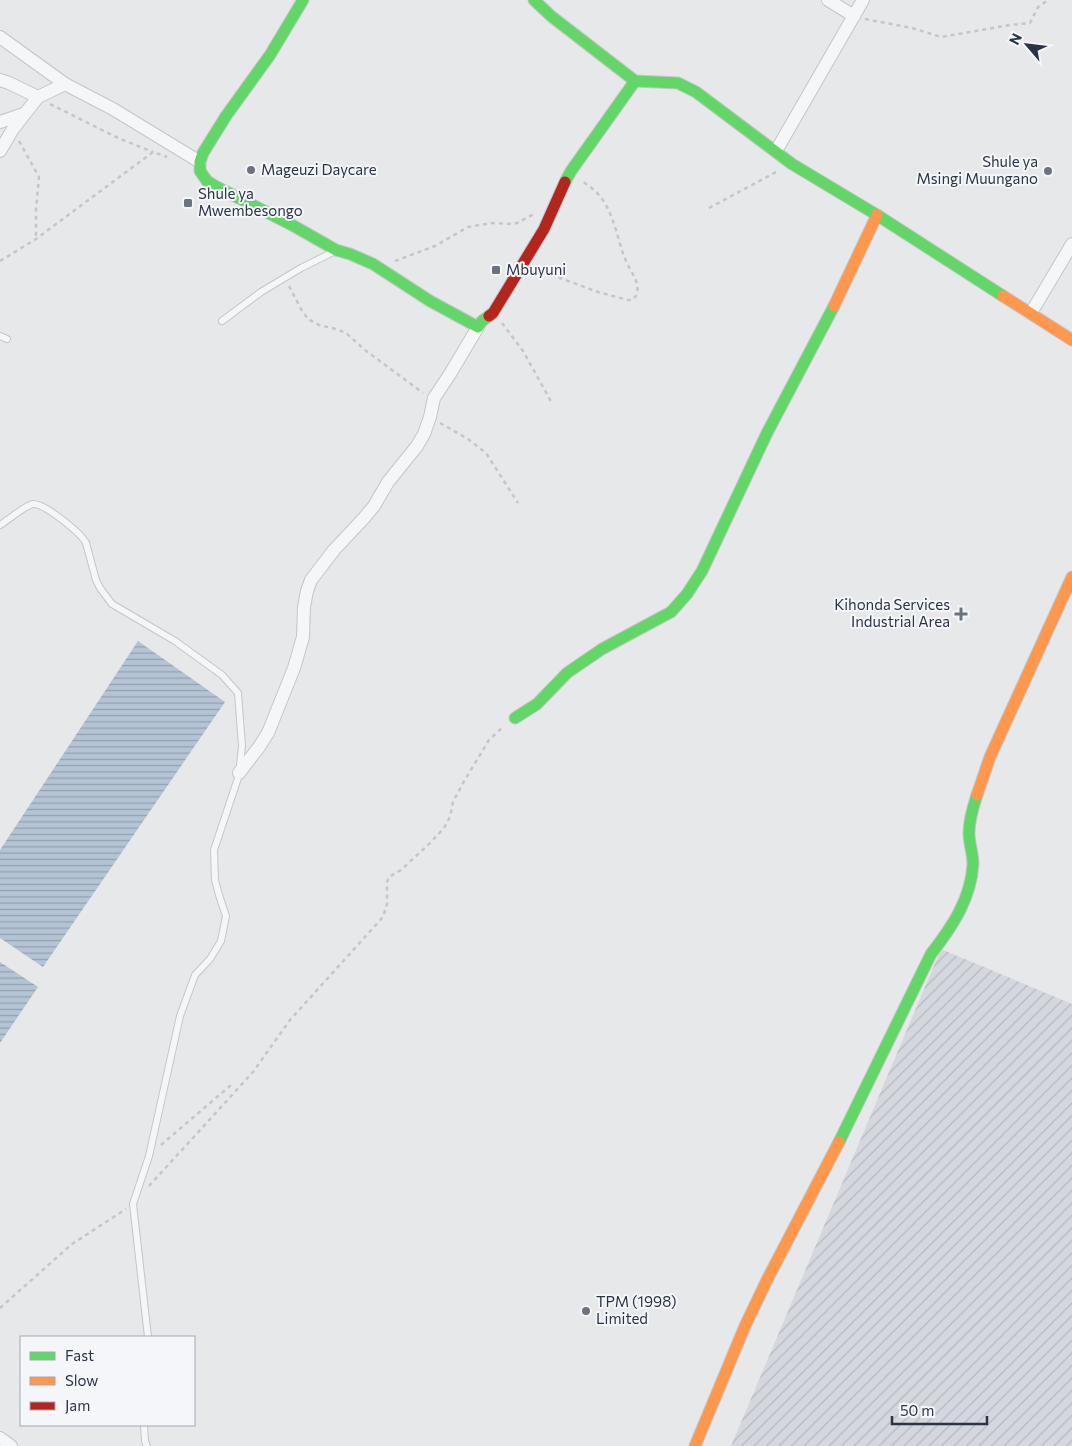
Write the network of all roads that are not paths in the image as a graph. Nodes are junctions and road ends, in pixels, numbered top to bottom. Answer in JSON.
{"nodes":[{"id":1,"x":302,"y":0,"type":"edge"},
{"id":2,"x":534,"y":0,"type":"edge"},
{"id":3,"x":828,"y":0,"type":"edge"},
{"id":4,"x":863,"y":0,"type":"edge"},
{"id":5,"x":854,"y":16,"type":"junction"},
{"id":6,"x":0,"y":37,"type":"edge"},
{"id":7,"x":0,"y":80,"type":"edge"},
{"id":8,"x":636,"y":81,"type":"junction"},
{"id":9,"x":66,"y":84,"type":"junction"},
{"id":10,"x":38,"y":97,"type":"junction"},
{"id":11,"x":25,"y":113,"type":"junction"},
{"id":12,"x":0,"y":122,"type":"edge"},
{"id":13,"x":776,"y":151,"type":"junction"},
{"id":14,"x":0,"y":152,"type":"edge"},
{"id":15,"x":200,"y":162,"type":"junction"},
{"id":16,"x":877,"y":216,"type":"junction"},
{"id":17,"x":1072,"y":244,"type":"edge"},
{"id":18,"x":336,"y":250,"type":"junction"},
{"id":19,"x":1031,"y":313,"type":"junction"},
{"id":20,"x":222,"y":321,"type":"dead end"},
{"id":21,"x":478,"y":327,"type":"junction"},
{"id":22,"x":0,"y":336,"type":"edge"},
{"id":23,"x":7,"y":339,"type":"dead end"},
{"id":24,"x":1072,"y":340,"type":"edge"},
{"id":25,"x":0,"y":525,"type":"edge"},
{"id":26,"x":1072,"y":576,"type":"edge"},
{"id":27,"x":515,"y":718,"type":"road end"},
{"id":28,"x":239,"y":773,"type":"junction"},
{"id":29,"x":148,"y":1336,"type":"edge"},
{"id":30,"x":144,"y":1426,"type":"edge"},
{"id":31,"x":0,"y":1438,"type":"edge"},
{"id":32,"x":11,"y":1446,"type":"edge"},
{"id":33,"x":147,"y":1446,"type":"edge"},
{"id":34,"x":695,"y":1446,"type":"edge"}],
"edges":[{"from":1,"to":15,"type":"street"},
{"from":2,"to":8,"type":"street"},
{"from":3,"to":5,"type":"street"},
{"from":4,"to":5,"type":"street"},
{"from":5,"to":13,"type":"street"},
{"from":6,"to":9,"type":"street"},
{"from":7,"to":10,"type":"street"},
{"from":8,"to":13,"type":"street"},
{"from":8,"to":21,"type":"street"},
{"from":9,"to":10,"type":"street"},
{"from":9,"to":15,"type":"street"},
{"from":10,"to":11,"type":"street"},
{"from":11,"to":12,"type":"street"},
{"from":11,"to":14,"type":"street"},
{"from":13,"to":16,"type":"street"},
{"from":15,"to":18,"type":"street"},
{"from":16,"to":19,"type":"street"},
{"from":16,"to":27,"type":"street"},
{"from":17,"to":19,"type":"street"},
{"from":18,"to":20,"type":"lane"},
{"from":18,"to":21,"type":"street"},
{"from":19,"to":24,"type":"street"},
{"from":21,"to":28,"type":"street"},
{"from":22,"to":23,"type":"lane"},
{"from":25,"to":28,"type":"lane"},
{"from":26,"to":34,"type":"street"},
{"from":28,"to":29,"type":"lane"},
{"from":30,"to":33,"type":"lane"},
{"from":31,"to":32,"type":"street"}]}
